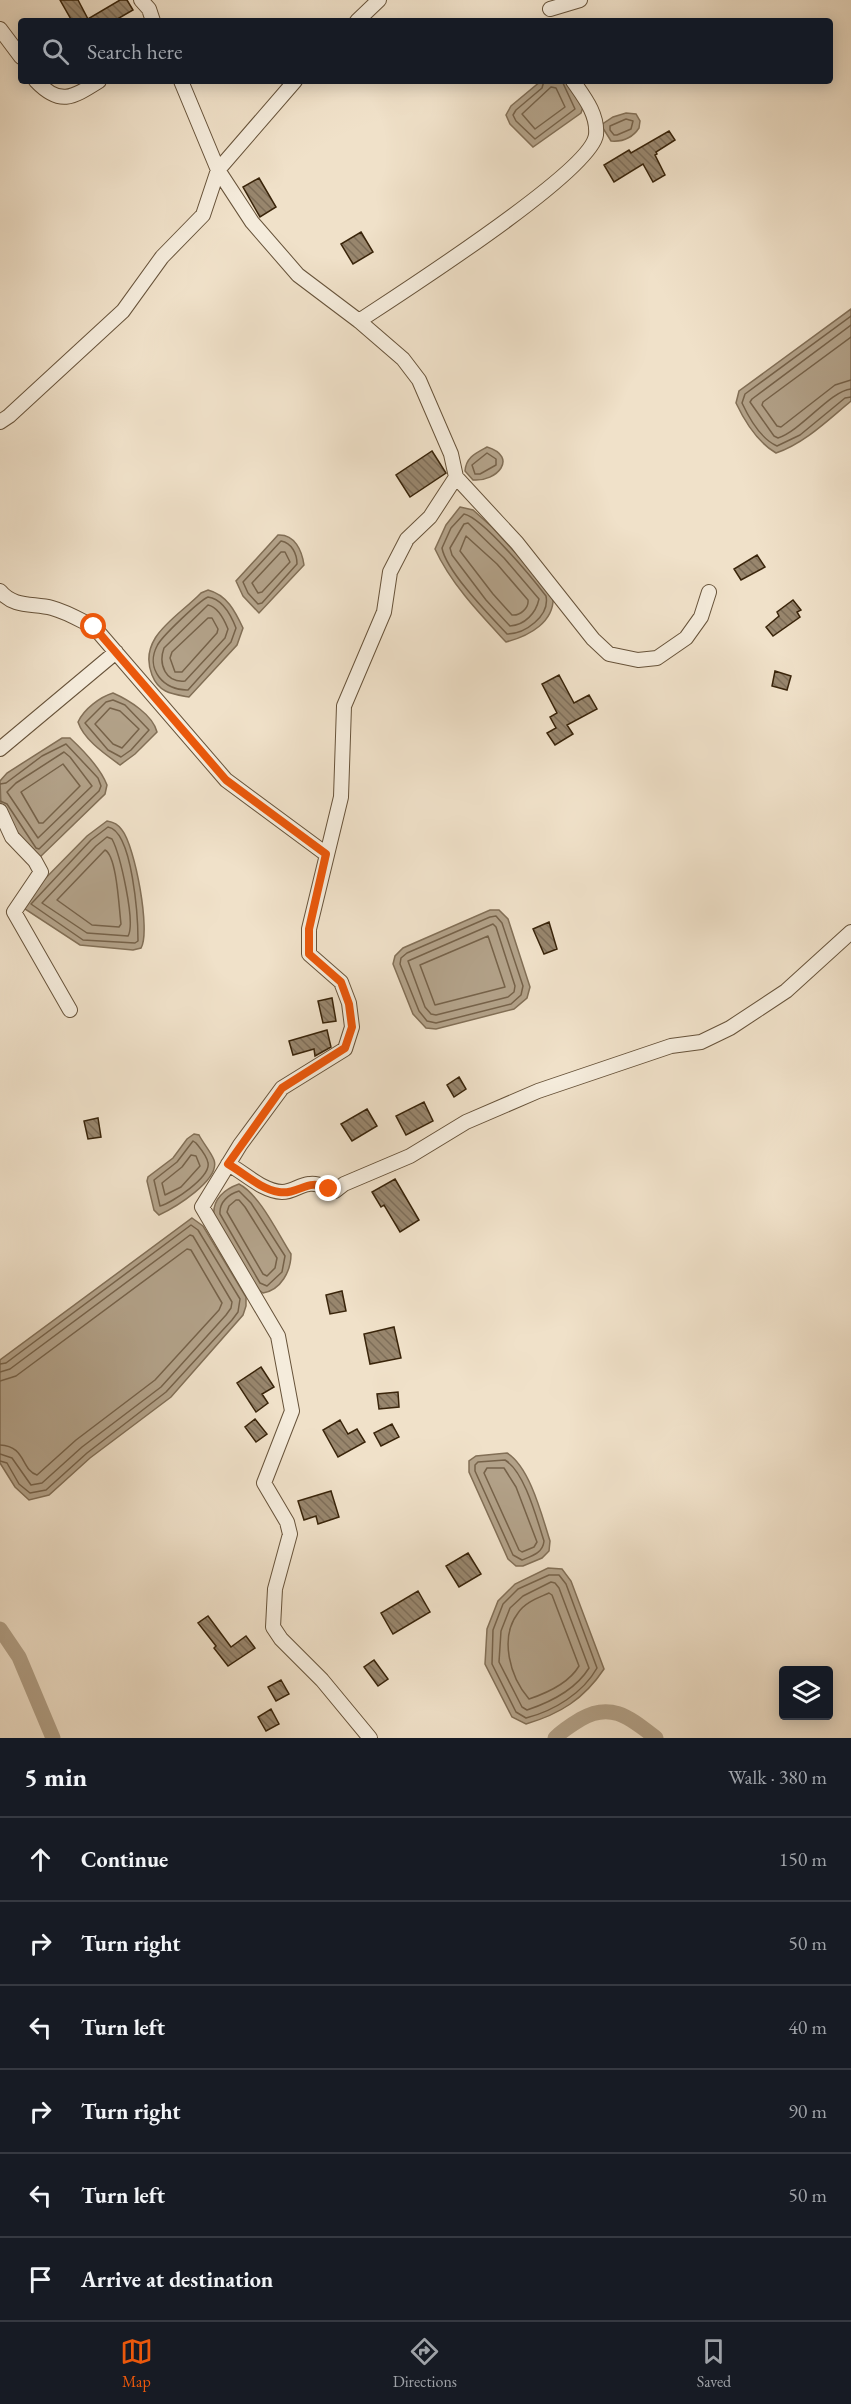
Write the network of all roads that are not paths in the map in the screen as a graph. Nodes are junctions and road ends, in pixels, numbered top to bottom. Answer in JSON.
{"nodes":[{"id":1,"x":141,"y":0,"type":"edge"},
{"id":2,"x":379,"y":0,"type":"edge"},
{"id":3,"x":580,"y":0,"type":"edge"},
{"id":4,"x":550,"y":10,"type":"edge"},
{"id":5,"x":152,"y":18,"type":"edge"},
{"id":6,"x":360,"y":18,"type":"edge"},
{"id":7,"x":0,"y":29,"type":"edge"},
{"id":8,"x":18,"y":53,"type":"edge"},
{"id":9,"x":39,"y":84,"type":"edge"},
{"id":10,"x":94,"y":84,"type":"edge"},
{"id":11,"x":182,"y":84,"type":"edge"},
{"id":12,"x":292,"y":84,"type":"edge"},
{"id":13,"x":575,"y":84,"type":"edge"},
{"id":14,"x":218,"y":170,"type":"junction"},
{"id":15,"x":359,"y":321,"type":"junction"},
{"id":16,"x":0,"y":422,"type":"edge"},
{"id":17,"x":456,"y":477,"type":"junction"},
{"id":18,"x":0,"y":591,"type":"edge"},
{"id":19,"x":709,"y":592,"type":"dead end"},
{"id":20,"x":116,"y":652,"type":"junction"},
{"id":21,"x":0,"y":749,"type":"edge"},
{"id":22,"x":0,"y":811,"type":"edge"},
{"id":23,"x":326,"y":854,"type":"junction"},
{"id":24,"x":851,"y":932,"type":"edge"},
{"id":25,"x":70,"y":1010,"type":"dead end"},
{"id":26,"x":228,"y":1164,"type":"junction"},
{"id":27,"x":369,"y":1738,"type":"edge"}],
"edges":[{"from":1,"to":5,"type":"street"},
{"from":2,"to":6,"type":"street"},
{"from":3,"to":4,"type":"street"},
{"from":7,"to":8,"type":"street"},
{"from":9,"to":10,"type":"street"},
{"from":11,"to":14,"type":"street"},
{"from":12,"to":14,"type":"street"},
{"from":13,"to":15,"type":"street"},
{"from":14,"to":15,"type":"street"},
{"from":14,"to":16,"type":"street"},
{"from":15,"to":17,"type":"street"},
{"from":17,"to":19,"type":"street"},
{"from":17,"to":23,"type":"street"},
{"from":18,"to":20,"type":"street"},
{"from":20,"to":21,"type":"street"},
{"from":20,"to":23,"type":"street"},
{"from":22,"to":25,"type":"street"},
{"from":23,"to":26,"type":"street"},
{"from":24,"to":26,"type":"street"},
{"from":26,"to":27,"type":"street"}]}
